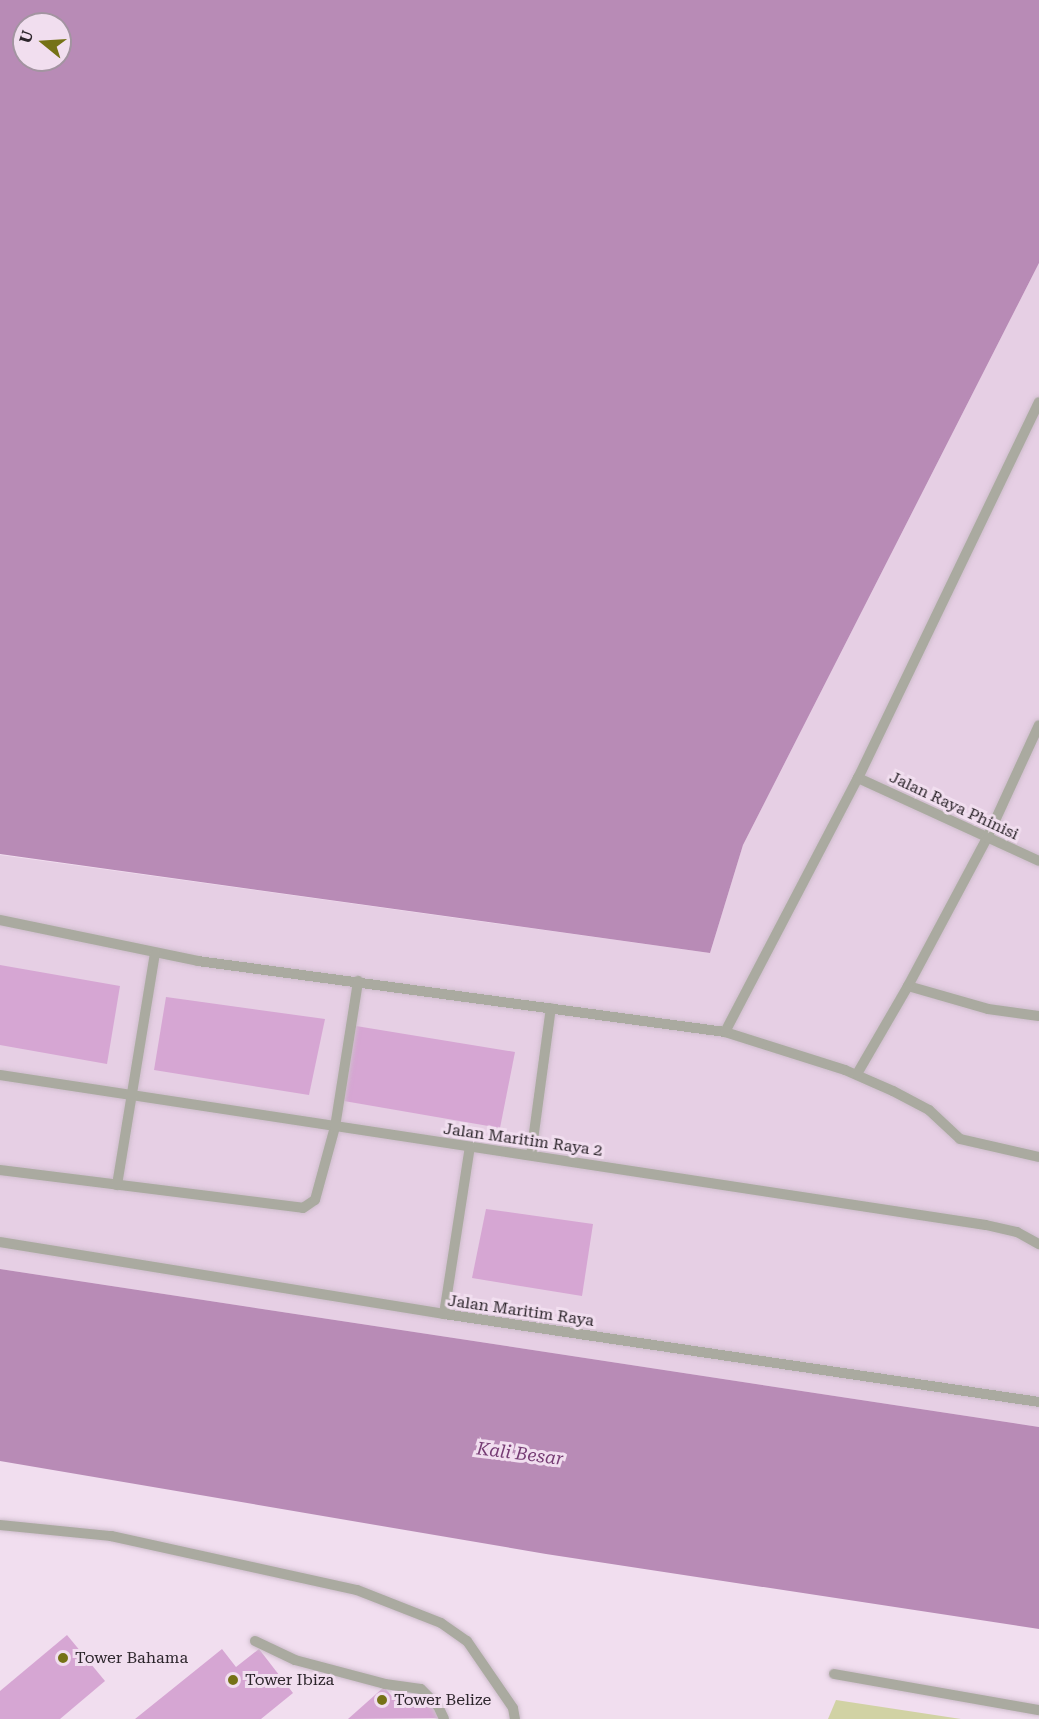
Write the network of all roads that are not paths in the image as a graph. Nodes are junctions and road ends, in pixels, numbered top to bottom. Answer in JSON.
{"nodes":[{"id":1,"x":1039,"y":402,"type":"edge"},
{"id":2,"x":1039,"y":724,"type":"edge"},
{"id":3,"x":858,"y":778,"type":"junction"},
{"id":4,"x":987,"y":838,"type":"junction"},
{"id":5,"x":1039,"y":861,"type":"edge"},
{"id":6,"x":0,"y":920,"type":"edge"},
{"id":7,"x":155,"y":954,"type":"junction"},
{"id":8,"x":358,"y":981,"type":"junction"},
{"id":9,"x":908,"y":986,"type":"junction"},
{"id":10,"x":551,"y":1008,"type":"junction"},
{"id":11,"x":1039,"y":1016,"type":"edge"},
{"id":12,"x":724,"y":1032,"type":"junction"},
{"id":13,"x":857,"y":1074,"type":"junction"},
{"id":14,"x":0,"y":1075,"type":"edge"},
{"id":15,"x":133,"y":1095,"type":"junction"},
{"id":16,"x":335,"y":1127,"type":"junction"},
{"id":17,"x":470,"y":1147,"type":"junction"},
{"id":18,"x":531,"y":1155,"type":"junction"},
{"id":19,"x":1039,"y":1156,"type":"edge"},
{"id":20,"x":0,"y":1170,"type":"edge"},
{"id":21,"x":117,"y":1185,"type":"junction"},
{"id":22,"x":0,"y":1242,"type":"edge"},
{"id":23,"x":1039,"y":1244,"type":"edge"},
{"id":24,"x":444,"y":1314,"type":"junction"},
{"id":25,"x":1039,"y":1402,"type":"edge"},
{"id":26,"x":0,"y":1525,"type":"edge"},
{"id":27,"x":255,"y":1641,"type":"dead end"},
{"id":28,"x":834,"y":1674,"type":"dead end"},
{"id":29,"x":1039,"y":1710,"type":"edge"},
{"id":30,"x":444,"y":1719,"type":"edge"},
{"id":31,"x":515,"y":1719,"type":"edge"}],
"edges":[{"from":1,"to":3,"type":"lane"},
{"from":2,"to":4,"type":"lane"},
{"from":3,"to":4,"type":"lane","name":"Jalan Raya Phinisi"},
{"from":3,"to":12,"type":"lane"},
{"from":4,"to":5,"type":"lane","name":"Jalan Raya Phinisi"},
{"from":4,"to":9,"type":"lane"},
{"from":6,"to":7,"type":"lane"},
{"from":7,"to":8,"type":"lane"},
{"from":7,"to":15,"type":"lane"},
{"from":8,"to":10,"type":"lane"},
{"from":8,"to":16,"type":"lane"},
{"from":9,"to":11,"type":"lane"},
{"from":9,"to":13,"type":"lane"},
{"from":10,"to":12,"type":"lane"},
{"from":10,"to":18,"type":"lane"},
{"from":12,"to":13,"type":"lane"},
{"from":13,"to":19,"type":"lane"},
{"from":14,"to":15,"type":"lane","name":"Jalan Maritim Raya 2"},
{"from":15,"to":16,"type":"lane","name":"Jalan Maritim Raya 2"},
{"from":15,"to":21,"type":"lane"},
{"from":16,"to":17,"type":"lane","name":"Jalan Maritim Raya 2"},
{"from":16,"to":21,"type":"lane"},
{"from":17,"to":18,"type":"lane","name":"Jalan Maritim Raya 2"},
{"from":17,"to":24,"type":"lane"},
{"from":18,"to":23,"type":"lane","name":"Jalan Maritim Raya 2"},
{"from":20,"to":21,"type":"lane"},
{"from":22,"to":24,"type":"lane","name":"Jalan Maritim Raya"},
{"from":24,"to":25,"type":"lane","name":"Jalan Maritim Raya"},
{"from":26,"to":31,"type":"lane"},
{"from":27,"to":30,"type":"lane"},
{"from":28,"to":29,"type":"lane"}]}
